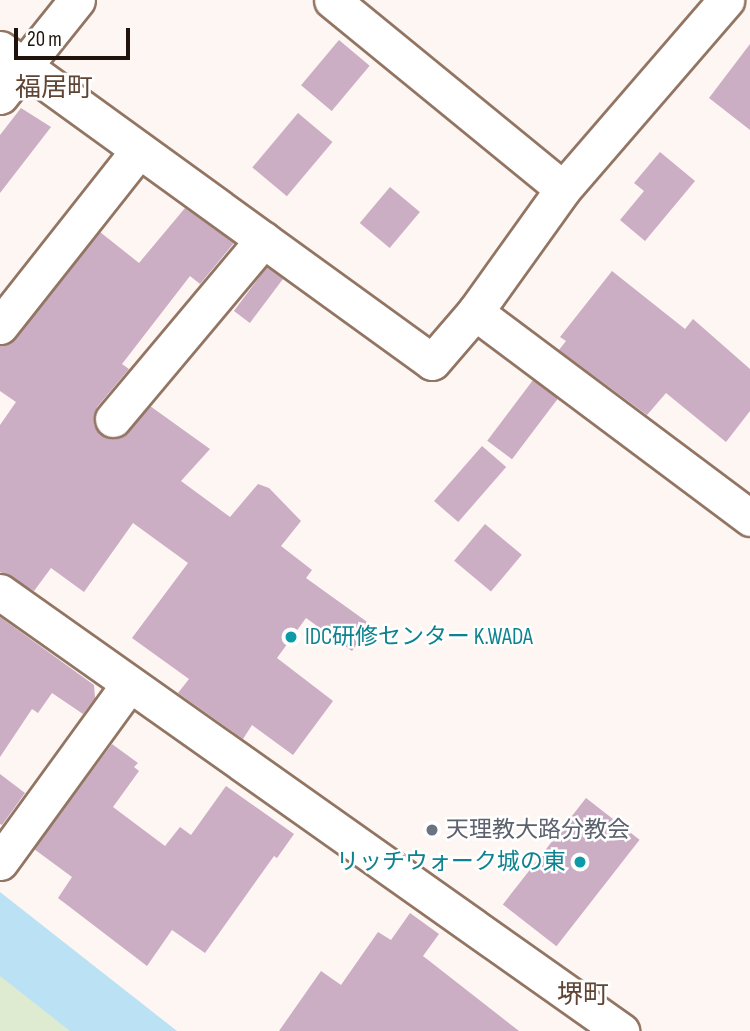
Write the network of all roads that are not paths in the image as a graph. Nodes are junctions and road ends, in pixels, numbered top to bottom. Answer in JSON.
{"nodes":[{"id":1,"x":77,"y":0,"type":"edge"},
{"id":2,"x":332,"y":0,"type":"edge"},
{"id":3,"x":726,"y":0,"type":"edge"},
{"id":4,"x":11,"y":57,"type":"edge"},
{"id":5,"x":0,"y":96,"type":"edge"},
{"id":6,"x":139,"y":150,"type":"junction"},
{"id":7,"x":563,"y":189,"type":"junction"},
{"id":8,"x":263,"y":240,"type":"junction"},
{"id":9,"x":475,"y":312,"type":"junction"},
{"id":10,"x":0,"y":326,"type":"edge"},
{"id":11,"x":113,"y":419,"type":"dead end"},
{"id":12,"x":750,"y":518,"type":"edge"},
{"id":13,"x":0,"y":592,"type":"edge"},
{"id":14,"x":128,"y":686,"type":"junction"},
{"id":15,"x":0,"y":862,"type":"edge"},
{"id":16,"x":621,"y":1031,"type":"edge"}],
"edges":[{"from":1,"to":4,"type":"street"},
{"from":2,"to":7,"type":"street"},
{"from":3,"to":7,"type":"street"},
{"from":4,"to":5,"type":"street"},
{"from":4,"to":6,"type":"street"},
{"from":6,"to":8,"type":"street"},
{"from":6,"to":10,"type":"street"},
{"from":7,"to":9,"type":"street"},
{"from":8,"to":9,"type":"street"},
{"from":8,"to":11,"type":"street"},
{"from":9,"to":12,"type":"street"},
{"from":13,"to":14,"type":"street"},
{"from":14,"to":15,"type":"street"},
{"from":14,"to":16,"type":"street"}]}
